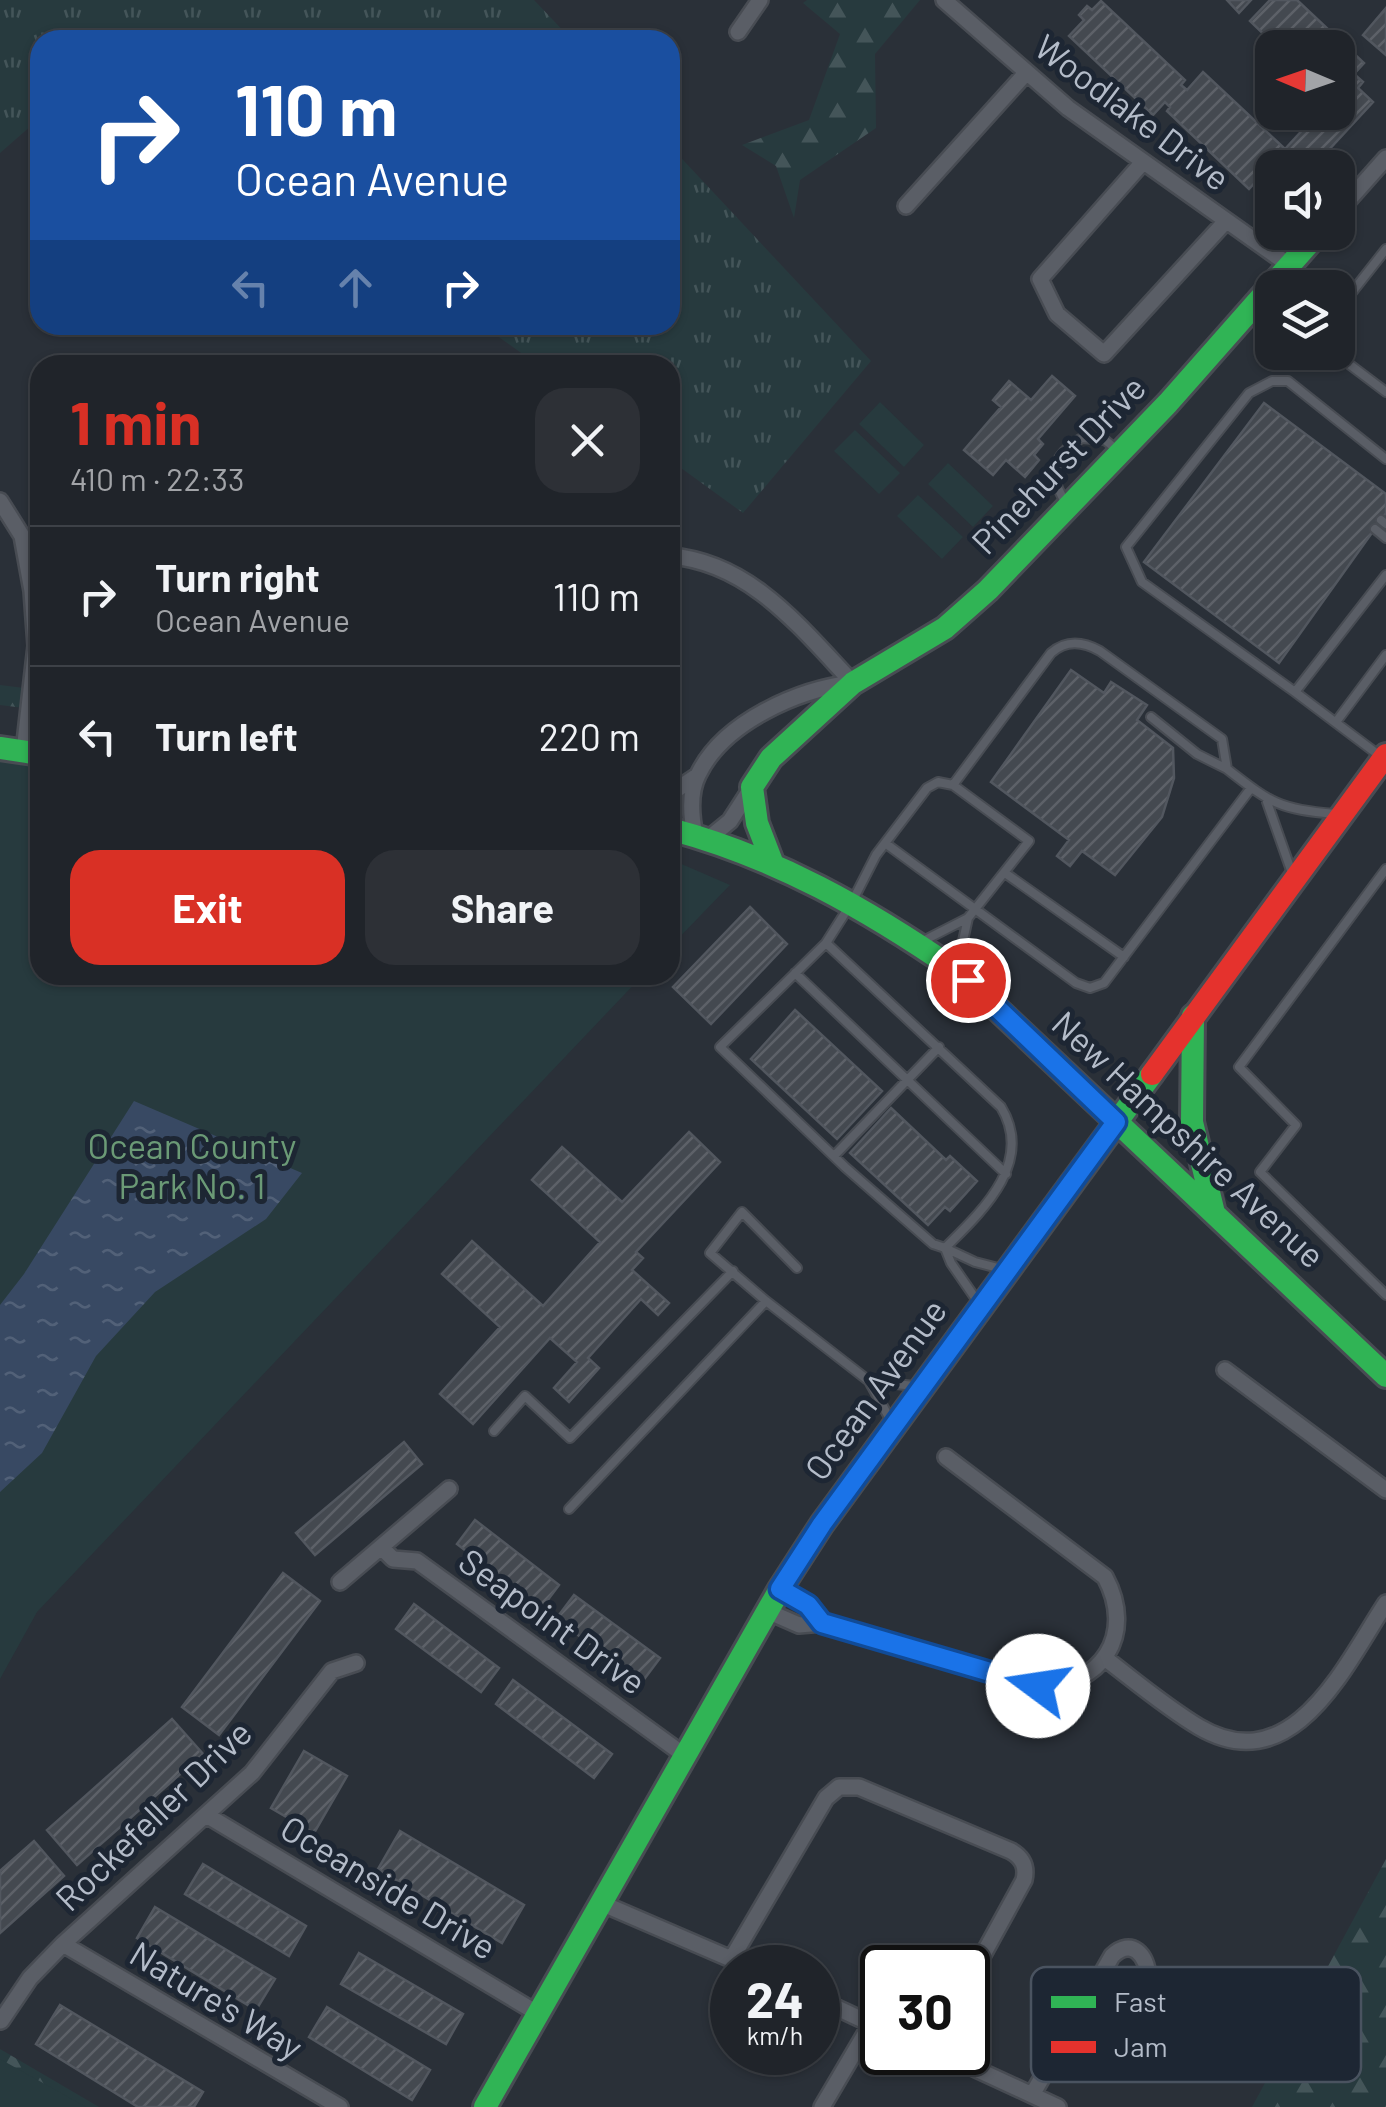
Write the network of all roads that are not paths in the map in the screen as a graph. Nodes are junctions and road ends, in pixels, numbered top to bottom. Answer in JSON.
{"nodes":[{"id":1,"x":760,"y":0,"type":"edge"},
{"id":2,"x":944,"y":0,"type":"edge"},
{"id":3,"x":738,"y":32,"type":"dead end"},
{"id":4,"x":1026,"y":73,"type":"junction"},
{"id":5,"x":1386,"y":158,"type":"edge"},
{"id":6,"x":1143,"y":162,"type":"junction"},
{"id":7,"x":1355,"y":193,"type":"edge"},
{"id":8,"x":906,"y":206,"type":"dead end"},
{"id":9,"x":1226,"y":221,"type":"junction"},
{"id":10,"x":1386,"y":249,"type":"edge"},
{"id":11,"x":1303,"y":250,"type":"edge"},
{"id":12,"x":1289,"y":266,"type":"junction"},
{"id":13,"x":1355,"y":288,"type":"edge"},
{"id":14,"x":1355,"y":369,"type":"edge"},
{"id":15,"x":1386,"y":392,"type":"edge"},
{"id":16,"x":1120,"y":452,"type":"junction"},
{"id":17,"x":1386,"y":460,"type":"edge"},
{"id":18,"x":0,"y":501,"type":"edge"},
{"id":19,"x":1069,"y":506,"type":"junction"},
{"id":20,"x":1381,"y":524,"type":"edge"},
{"id":21,"x":1386,"y":538,"type":"edge"},
{"id":22,"x":680,"y":558,"type":"edge"},
{"id":23,"x":1386,"y":575,"type":"edge"},
{"id":24,"x":30,"y":580,"type":"edge"},
{"id":25,"x":1386,"y":655,"type":"edge"},
{"id":26,"x":853,"y":682,"type":"junction"},
{"id":27,"x":1295,"y":692,"type":"junction"},
{"id":28,"x":806,"y":693,"type":"junction"},
{"id":29,"x":820,"y":716,"type":"junction"},
{"id":30,"x":1150,"y":716,"type":"dead end"},
{"id":31,"x":1336,"y":722,"type":"junction"},
{"id":32,"x":0,"y":748,"type":"edge"},
{"id":33,"x":30,"y":753,"type":"edge"},
{"id":34,"x":1383,"y":764,"type":"edge"},
{"id":35,"x":1227,"y":769,"type":"junction"},
{"id":36,"x":697,"y":776,"type":"junction"},
{"id":37,"x":953,"y":785,"type":"junction"},
{"id":38,"x":680,"y":787,"type":"edge"},
{"id":39,"x":752,"y":787,"type":"junction"},
{"id":40,"x":1251,"y":788,"type":"junction"},
{"id":41,"x":1268,"y":802,"type":"junction"},
{"id":42,"x":1341,"y":814,"type":"junction"},
{"id":43,"x":680,"y":832,"type":"edge"},
{"id":44,"x":702,"y":837,"type":"junction"},
{"id":45,"x":885,"y":843,"type":"junction"},
{"id":46,"x":772,"y":862,"type":"junction"},
{"id":47,"x":1386,"y":869,"type":"edge"},
{"id":48,"x":1004,"y":873,"type":"junction"},
{"id":49,"x":1294,"y":879,"type":"junction"},
{"id":50,"x":852,"y":902,"type":"junction"},
{"id":51,"x":972,"y":915,"type":"junction"},
{"id":52,"x":826,"y":943,"type":"junction"},
{"id":53,"x":918,"y":943,"type":"junction"},
{"id":54,"x":1124,"y":957,"type":"junction"},
{"id":55,"x":957,"y":971,"type":"junction"},
{"id":56,"x":795,"y":973,"type":"junction"},
{"id":57,"x":1194,"y":1016,"type":"junction"},
{"id":58,"x":939,"y":1047,"type":"junction"},
{"id":59,"x":908,"y":1080,"type":"junction"},
{"id":60,"x":1116,"y":1122,"type":"junction"},
{"id":61,"x":834,"y":1156,"type":"junction"},
{"id":62,"x":1006,"y":1174,"type":"junction"},
{"id":63,"x":1214,"y":1213,"type":"junction"},
{"id":64,"x":945,"y":1248,"type":"junction"},
{"id":65,"x":796,"y":1268,"type":"dead end"},
{"id":66,"x":1007,"y":1270,"type":"junction"},
{"id":67,"x":733,"y":1271,"type":"junction"},
{"id":68,"x":1386,"y":1295,"type":"edge"},
{"id":69,"x":766,"y":1302,"type":"junction"},
{"id":70,"x":980,"y":1306,"type":"junction"},
{"id":71,"x":1226,"y":1370,"type":"dead end"},
{"id":72,"x":1386,"y":1376,"type":"edge"},
{"id":73,"x":869,"y":1380,"type":"junction"},
{"id":74,"x":920,"y":1387,"type":"junction"},
{"id":75,"x":893,"y":1425,"type":"junction"},
{"id":76,"x":494,"y":1431,"type":"dead end"},
{"id":77,"x":946,"y":1457,"type":"dead end"},
{"id":78,"x":449,"y":1489,"type":"dead end"},
{"id":79,"x":1386,"y":1490,"type":"edge"},
{"id":80,"x":569,"y":1510,"type":"dead end"},
{"id":81,"x":381,"y":1547,"type":"junction"},
{"id":82,"x":340,"y":1582,"type":"dead end"},
{"id":83,"x":780,"y":1589,"type":"junction"},
{"id":84,"x":1386,"y":1603,"type":"edge"},
{"id":85,"x":767,"y":1611,"type":"junction"},
{"id":86,"x":822,"y":1623,"type":"junction"},
{"id":87,"x":1106,"y":1659,"type":"junction"},
{"id":88,"x":356,"y":1663,"type":"dead end"},
{"id":89,"x":684,"y":1755,"type":"junction"},
{"id":90,"x":208,"y":1816,"type":"junction"},
{"id":91,"x":601,"y":1903,"type":"junction"},
{"id":92,"x":62,"y":1944,"type":"junction"},
{"id":93,"x":740,"y":1945,"type":"edge"},
{"id":94,"x":988,"y":1945,"type":"edge"},
{"id":95,"x":710,"y":1949,"type":"edge"},
{"id":96,"x":537,"y":2013,"type":"junction"},
{"id":97,"x":1,"y":2022,"type":"edge"},
{"id":98,"x":860,"y":2051,"type":"edge"},
{"id":99,"x":989,"y":2075,"type":"edge"},
{"id":100,"x":1040,"y":2082,"type":"edge"},
{"id":101,"x":1032,"y":2095,"type":"junction"},
{"id":102,"x":340,"y":2107,"type":"edge"},
{"id":103,"x":485,"y":2107,"type":"edge"},
{"id":104,"x":822,"y":2107,"type":"edge"},
{"id":105,"x":1058,"y":2107,"type":"edge"}],
"edges":[{"from":1,"to":3,"type":"street"},
{"from":2,"to":4,"type":"street","name":"Woodlake Drive"},
{"from":4,"to":6,"type":"street","name":"Woodlake Drive"},
{"from":4,"to":8,"type":"street"},
{"from":5,"to":7,"type":"street"},
{"from":6,"to":9,"type":"street","name":"Woodlake Drive"},
{"from":6,"to":9,"type":"street"},
{"from":9,"to":12,"type":"street","name":"Woodlake Drive"},
{"from":10,"to":13,"type":"lane"},
{"from":11,"to":12,"type":"main road","name":"Pinehurst Drive"},
{"from":12,"to":16,"type":"main road","name":"Pinehurst Drive"},
{"from":14,"to":15,"type":"lane"},
{"from":16,"to":19,"type":"main road","name":"Pinehurst Drive"},
{"from":16,"to":19,"type":"lane"},
{"from":17,"to":27,"type":"lane"},
{"from":18,"to":24,"type":"street"},
{"from":19,"to":26,"type":"main road","name":"Pinehurst Drive"},
{"from":20,"to":21,"type":"lane"},
{"from":22,"to":26,"type":"street"},
{"from":23,"to":27,"type":"lane"},
{"from":25,"to":31,"type":"lane"},
{"from":26,"to":28,"type":"street","name":"Pinehurst Drive"},
{"from":26,"to":29,"type":"main road","name":"Pinehurst Drive"},
{"from":27,"to":31,"type":"lane"},
{"from":28,"to":29,"type":"street"},
{"from":28,"to":36,"type":"street","name":"Pinehurst Drive"},
{"from":29,"to":39,"type":"main road","name":"Pinehurst Drive"},
{"from":30,"to":35,"type":"lane"},
{"from":31,"to":34,"type":"lane"},
{"from":32,"to":33,"type":"main road"},
{"from":34,"to":42,"type":"main road","name":"Ocean Avenue"},
{"from":35,"to":37,"type":"lane"},
{"from":35,"to":40,"type":"lane"},
{"from":36,"to":38,"type":"street","name":"Pinehurst Drive"},
{"from":36,"to":44,"type":"street"},
{"from":37,"to":45,"type":"lane"},
{"from":37,"to":48,"type":"lane"},
{"from":39,"to":44,"type":"street","name":"Pinehurst Drive"},
{"from":39,"to":46,"type":"main road"},
{"from":40,"to":41,"type":"lane"},
{"from":40,"to":54,"type":"lane"},
{"from":41,"to":42,"type":"lane"},
{"from":41,"to":49,"type":"lane"},
{"from":42,"to":49,"type":"main road","name":"Ocean Avenue"},
{"from":43,"to":44,"type":"main road","name":"New Hampshire Avenue"},
{"from":44,"to":46,"type":"main road","name":"New Hampshire Avenue"},
{"from":45,"to":50,"type":"lane"},
{"from":45,"to":51,"type":"lane"},
{"from":46,"to":50,"type":"main road","name":"New Hampshire Avenue"},
{"from":47,"to":68,"type":"lane"},
{"from":48,"to":51,"type":"lane"},
{"from":48,"to":54,"type":"lane"},
{"from":49,"to":57,"type":"main road","name":"Ocean Avenue"},
{"from":50,"to":52,"type":"lane"},
{"from":50,"to":53,"type":"main road","name":"New Hampshire Avenue"},
{"from":51,"to":53,"type":"lane"},
{"from":51,"to":54,"type":"lane"},
{"from":51,"to":55,"type":"lane"},
{"from":52,"to":56,"type":"lane"},
{"from":52,"to":58,"type":"lane"},
{"from":53,"to":55,"type":"main road","name":"New Hampshire Avenue"},
{"from":55,"to":60,"type":"main road","name":"New Hampshire Avenue"},
{"from":56,"to":59,"type":"lane"},
{"from":56,"to":61,"type":"lane"},
{"from":57,"to":60,"type":"main road","name":"Ocean Avenue"},
{"from":57,"to":63,"type":"main road"},
{"from":58,"to":59,"type":"lane"},
{"from":58,"to":62,"type":"lane"},
{"from":59,"to":61,"type":"lane"},
{"from":59,"to":62,"type":"lane"},
{"from":60,"to":63,"type":"main road","name":"New Hampshire Avenue"},
{"from":60,"to":66,"type":"main road","name":"Ocean Avenue"},
{"from":61,"to":64,"type":"lane"},
{"from":62,"to":64,"type":"lane"},
{"from":63,"to":72,"type":"main road","name":"New Hampshire Avenue"},
{"from":64,"to":66,"type":"lane"},
{"from":64,"to":70,"type":"lane"},
{"from":65,"to":67,"type":"lane"},
{"from":66,"to":70,"type":"main road","name":"Ocean Avenue"},
{"from":67,"to":69,"type":"lane"},
{"from":67,"to":76,"type":"lane"},
{"from":69,"to":73,"type":"lane"},
{"from":69,"to":80,"type":"lane"},
{"from":70,"to":74,"type":"main road","name":"Ocean Avenue"},
{"from":71,"to":79,"type":"street"},
{"from":73,"to":74,"type":"lane"},
{"from":73,"to":75,"type":"lane"},
{"from":74,"to":75,"type":"main road","name":"Ocean Avenue"},
{"from":75,"to":83,"type":"main road","name":"Ocean Avenue"},
{"from":77,"to":87,"type":"street"},
{"from":78,"to":81,"type":"street"},
{"from":81,"to":82,"type":"street"},
{"from":81,"to":89,"type":"street","name":"Seapoint Drive"},
{"from":83,"to":85,"type":"main road","name":"Ocean Avenue"},
{"from":83,"to":86,"type":"street"},
{"from":84,"to":87,"type":"street"},
{"from":85,"to":86,"type":"street"},
{"from":85,"to":89,"type":"main road","name":"Ocean Avenue"},
{"from":86,"to":87,"type":"street"},
{"from":88,"to":90,"type":"street","name":"Rockefeller Drive"},
{"from":89,"to":91,"type":"main road","name":"Ocean Avenue"},
{"from":90,"to":92,"type":"street","name":"Rockefeller Drive"},
{"from":90,"to":96,"type":"street","name":"Oceanside Drive"},
{"from":91,"to":95,"type":"street"},
{"from":91,"to":96,"type":"main road","name":"Ocean Avenue"},
{"from":92,"to":97,"type":"street","name":"Rockefeller Drive"},
{"from":92,"to":102,"type":"street","name":"Nature's Way"},
{"from":93,"to":94,"type":"street"},
{"from":96,"to":103,"type":"main road","name":"Ocean Avenue"},
{"from":98,"to":104,"type":"street"},
{"from":99,"to":101,"type":"street"},
{"from":100,"to":101,"type":"street"},
{"from":101,"to":105,"type":"street"}]}
